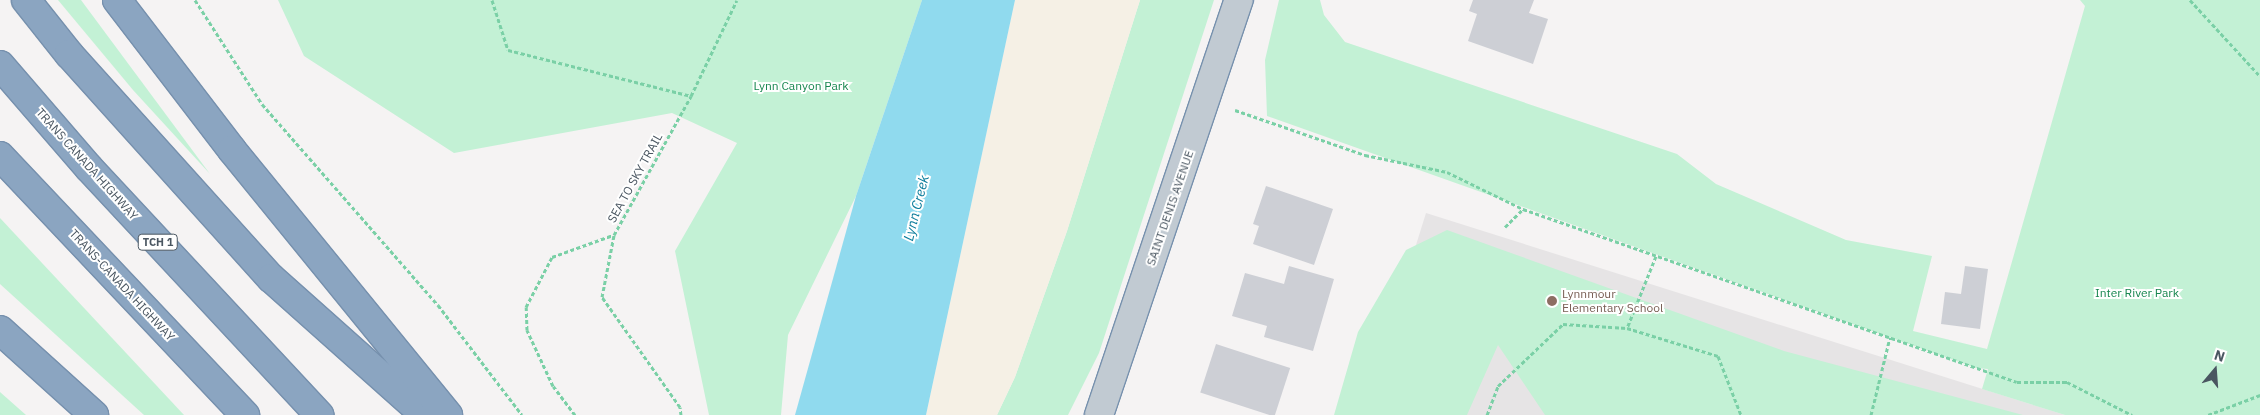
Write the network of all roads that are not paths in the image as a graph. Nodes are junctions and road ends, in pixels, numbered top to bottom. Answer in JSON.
{"nodes":[{"id":1,"x":26,"y":0,"type":"edge"},
{"id":2,"x":118,"y":0,"type":"edge"},
{"id":3,"x":1239,"y":0,"type":"edge"},
{"id":4,"x":0,"y":65,"type":"edge"},
{"id":5,"x":0,"y":156,"type":"edge"},
{"id":6,"x":0,"y":330,"type":"edge"},
{"id":7,"x":94,"y":415,"type":"edge"},
{"id":8,"x":245,"y":415,"type":"edge"},
{"id":9,"x":319,"y":415,"type":"edge"},
{"id":10,"x":425,"y":415,"type":"edge"},
{"id":11,"x":448,"y":415,"type":"edge"},
{"id":12,"x":1099,"y":415,"type":"edge"}],
"edges":[{"from":1,"to":10,"type":"highway"},
{"from":2,"to":11,"type":"highway"},
{"from":3,"to":12,"type":"street","name":"SAINT DENIS AVENUE"},
{"from":4,"to":9,"type":"highway","name":"TRANS CANADA HIGHWAY","number":"TCH 1"},
{"from":5,"to":8,"type":"highway","name":"TRANS-CANADA HIGHWAY"},
{"from":6,"to":7,"type":"highway"}]}
